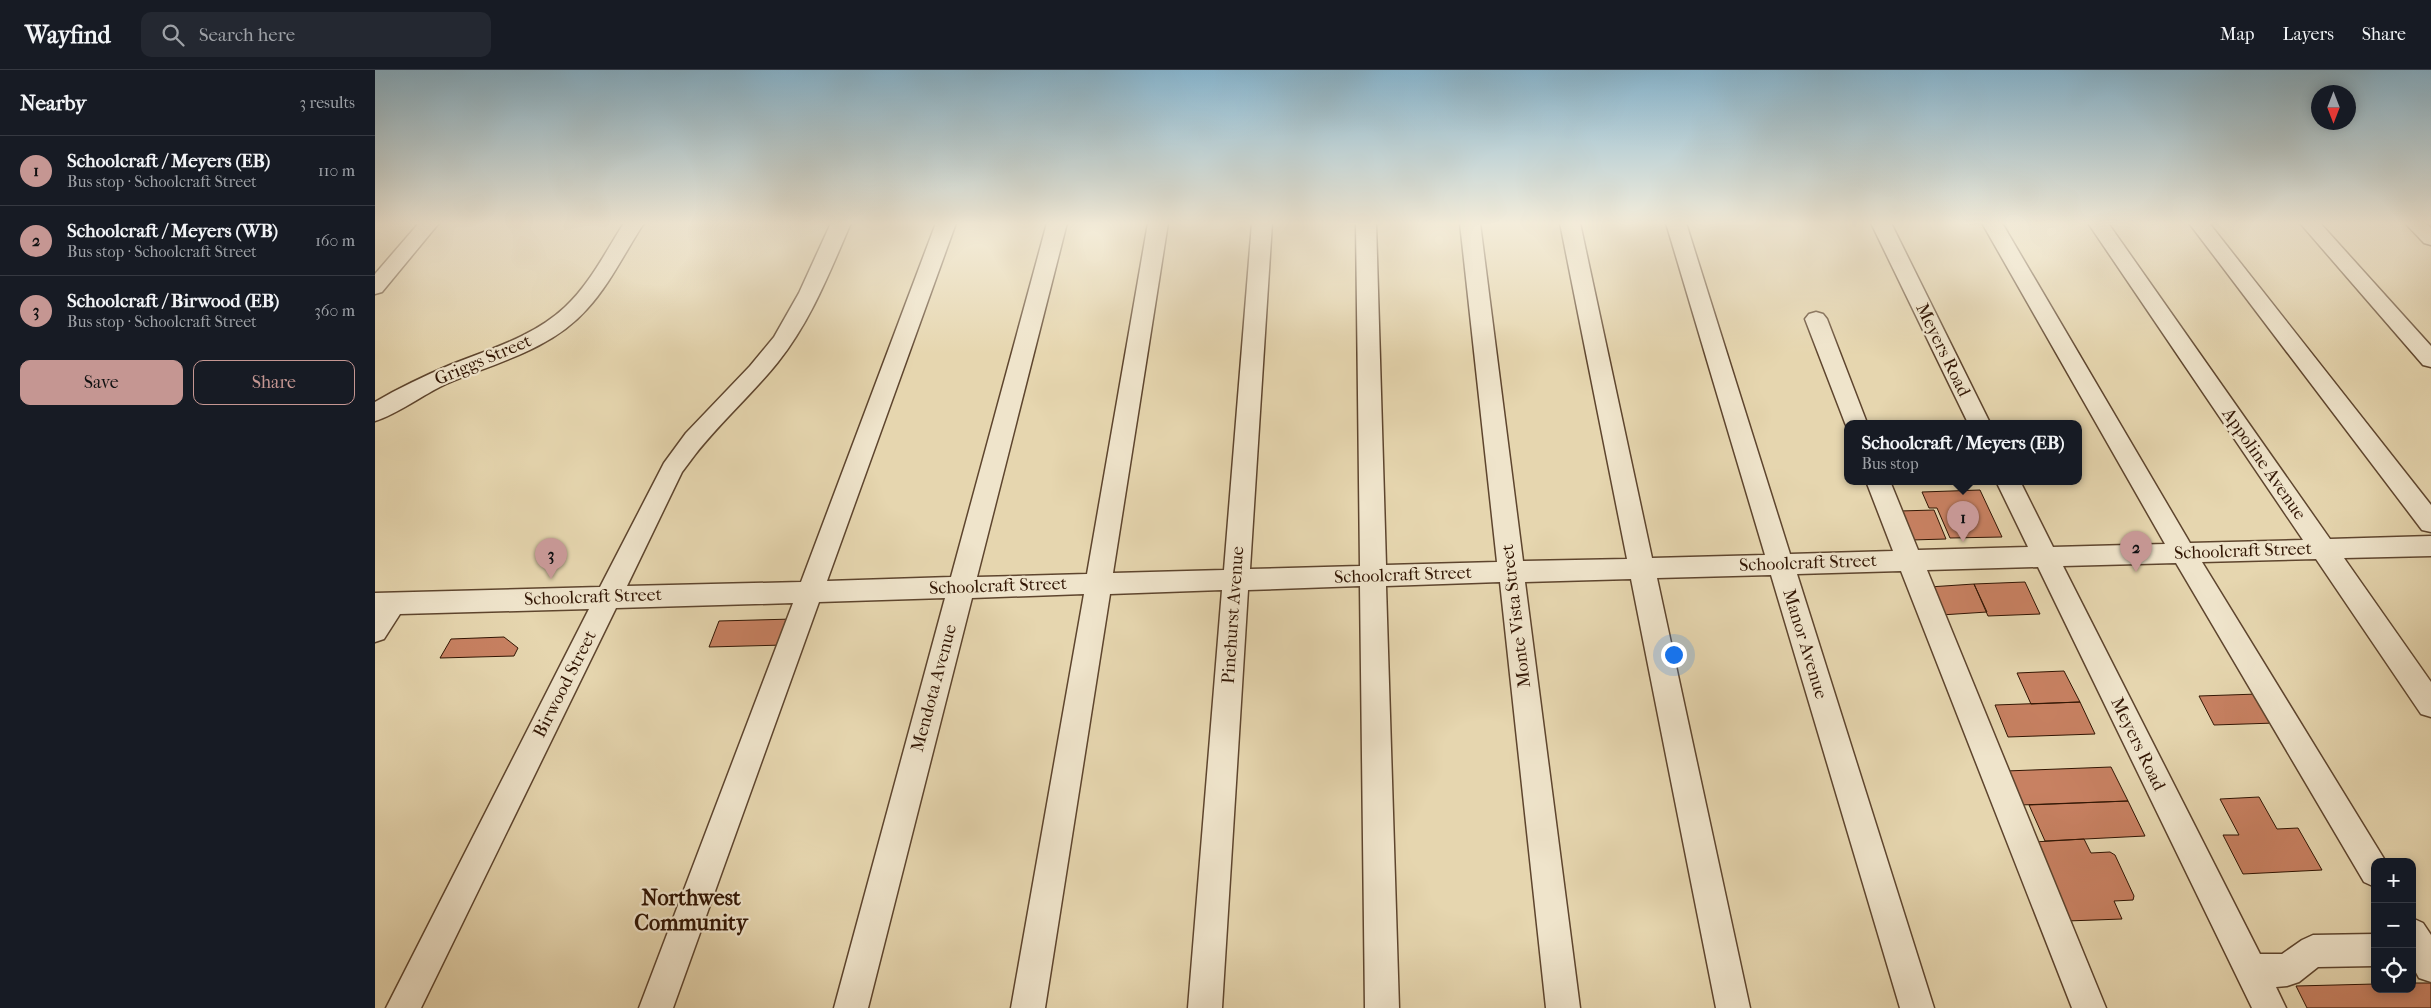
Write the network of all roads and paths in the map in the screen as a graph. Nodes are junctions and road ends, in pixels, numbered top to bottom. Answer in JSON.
{"nodes":[{"id":1,"x":392,"y":267,"type":"edge"},
{"id":2,"x":605,"y":267,"type":"edge"},
{"id":3,"x":820,"y":267,"type":"edge"},
{"id":4,"x":930,"y":267,"type":"edge"},
{"id":5,"x":1045,"y":267,"type":"edge"},
{"id":6,"x":1151,"y":267,"type":"edge"},
{"id":7,"x":1260,"y":267,"type":"edge"},
{"id":8,"x":1367,"y":267,"type":"edge"},
{"id":9,"x":1475,"y":267,"type":"edge"},
{"id":10,"x":1579,"y":267,"type":"edge"},
{"id":11,"x":1689,"y":267,"type":"edge"},
{"id":12,"x":1902,"y":267,"type":"edge"},
{"id":13,"x":2017,"y":267,"type":"edge"},
{"id":14,"x":2128,"y":267,"type":"edge"},
{"id":15,"x":2233,"y":267,"type":"edge"},
{"id":16,"x":2349,"y":267,"type":"edge"},
{"id":17,"x":375,"y":287,"type":"edge"},
{"id":18,"x":1816,"y":320,"type":"dead end"},
{"id":19,"x":2431,"y":360,"type":"edge"},
{"id":20,"x":375,"y":413,"type":"edge"},
{"id":21,"x":1855,"y":420,"type":"edge"},
{"id":22,"x":1978,"y":420,"type":"edge"},
{"id":23,"x":1880,"y":485,"type":"edge"},
{"id":24,"x":2010,"y":485,"type":"edge"},
{"id":25,"x":2431,"y":523,"type":"edge"},
{"id":26,"x":2431,"y":546,"type":"edge"},
{"id":27,"x":2323,"y":549,"type":"junction"},
{"id":28,"x":2183,"y":553,"type":"junction"},
{"id":29,"x":2045,"y":557,"type":"junction"},
{"id":30,"x":1909,"y":560,"type":"junction"},
{"id":31,"x":1780,"y":564,"type":"junction"},
{"id":32,"x":1643,"y":568,"type":"junction"},
{"id":33,"x":1511,"y":571,"type":"junction"},
{"id":34,"x":1372,"y":576,"type":"junction"},
{"id":35,"x":1235,"y":580,"type":"junction"},
{"id":36,"x":1098,"y":583,"type":"junction"},
{"id":37,"x":960,"y":587,"type":"junction"},
{"id":38,"x":810,"y":591,"type":"junction"},
{"id":39,"x":609,"y":597,"type":"junction"},
{"id":40,"x":384,"y":604,"type":"edge"},
{"id":41,"x":375,"y":631,"type":"edge"},
{"id":42,"x":2431,"y":704,"type":"edge"},
{"id":43,"x":2371,"y":865,"type":"edge"},
{"id":44,"x":2416,"y":941,"type":"edge"},
{"id":45,"x":2371,"y":950,"type":"edge"},
{"id":46,"x":2431,"y":966,"type":"edge"},
{"id":47,"x":2250,"y":971,"type":"junction"},
{"id":48,"x":403,"y":1008,"type":"edge"},
{"id":49,"x":656,"y":1008,"type":"edge"},
{"id":50,"x":851,"y":1008,"type":"edge"},
{"id":51,"x":1028,"y":1008,"type":"edge"},
{"id":52,"x":1205,"y":1008,"type":"edge"},
{"id":53,"x":1382,"y":1008,"type":"edge"},
{"id":54,"x":1563,"y":1008,"type":"edge"},
{"id":55,"x":1733,"y":1008,"type":"edge"},
{"id":56,"x":1917,"y":1008,"type":"edge"},
{"id":57,"x":2089,"y":1008,"type":"edge"},
{"id":58,"x":2269,"y":1008,"type":"edge"}],
"edges":[{"from":1,"to":17,"type":"street"},
{"from":2,"to":20,"type":"street","name":"Griggs Street"},
{"from":3,"to":39,"type":"street","name":"Birwood Street"},
{"from":4,"to":38,"type":"street"},
{"from":5,"to":37,"type":"street","name":"Mendota Avenue"},
{"from":6,"to":36,"type":"street"},
{"from":7,"to":35,"type":"street","name":"Pinehurst Avenue"},
{"from":8,"to":34,"type":"street"},
{"from":9,"to":33,"type":"street","name":"Monte Vista Street"},
{"from":10,"to":32,"type":"street"},
{"from":11,"to":31,"type":"street","name":"Manor Avenue"},
{"from":12,"to":22,"type":"street","name":"Meyers Road"},
{"from":13,"to":28,"type":"street"},
{"from":14,"to":27,"type":"street","name":"Appoline Avenue"},
{"from":15,"to":25,"type":"street"},
{"from":16,"to":19,"type":"street"},
{"from":18,"to":21,"type":"street"},
{"from":23,"to":30,"type":"street"},
{"from":24,"to":29,"type":"street","name":"Meyers Road"},
{"from":26,"to":27,"type":"street","name":"Schoolcraft Street"},
{"from":27,"to":28,"type":"street","name":"Schoolcraft Street"},
{"from":27,"to":42,"type":"street","name":"Appoline Avenue"},
{"from":28,"to":29,"type":"street","name":"Schoolcraft Street"},
{"from":28,"to":43,"type":"street"},
{"from":29,"to":30,"type":"street","name":"Schoolcraft Street"},
{"from":29,"to":47,"type":"street","name":"Meyers Road"},
{"from":30,"to":31,"type":"street","name":"Schoolcraft Street"},
{"from":30,"to":57,"type":"street"},
{"from":31,"to":32,"type":"street","name":"Schoolcraft Street"},
{"from":31,"to":56,"type":"street","name":"Manor Avenue"},
{"from":32,"to":33,"type":"street","name":"Schoolcraft Street"},
{"from":32,"to":55,"type":"street"},
{"from":33,"to":34,"type":"street","name":"Schoolcraft Street"},
{"from":33,"to":54,"type":"street","name":"Monte Vista Street"},
{"from":34,"to":35,"type":"street","name":"Schoolcraft Street"},
{"from":34,"to":53,"type":"street"},
{"from":35,"to":36,"type":"street","name":"Schoolcraft Street"},
{"from":35,"to":52,"type":"street","name":"Pinehurst Avenue"},
{"from":36,"to":37,"type":"street","name":"Schoolcraft Street"},
{"from":36,"to":51,"type":"street"},
{"from":37,"to":38,"type":"street","name":"Schoolcraft Street"},
{"from":37,"to":50,"type":"street","name":"Mendota Avenue"},
{"from":38,"to":39,"type":"street","name":"Schoolcraft Street"},
{"from":38,"to":49,"type":"street"},
{"from":39,"to":40,"type":"street","name":"Schoolcraft Street"},
{"from":39,"to":48,"type":"street","name":"Birwood Street"},
{"from":40,"to":41,"type":"street"},
{"from":44,"to":46,"type":"street"},
{"from":45,"to":47,"type":"street"},
{"from":47,"to":58,"type":"street","name":"Meyers Road"}]}
